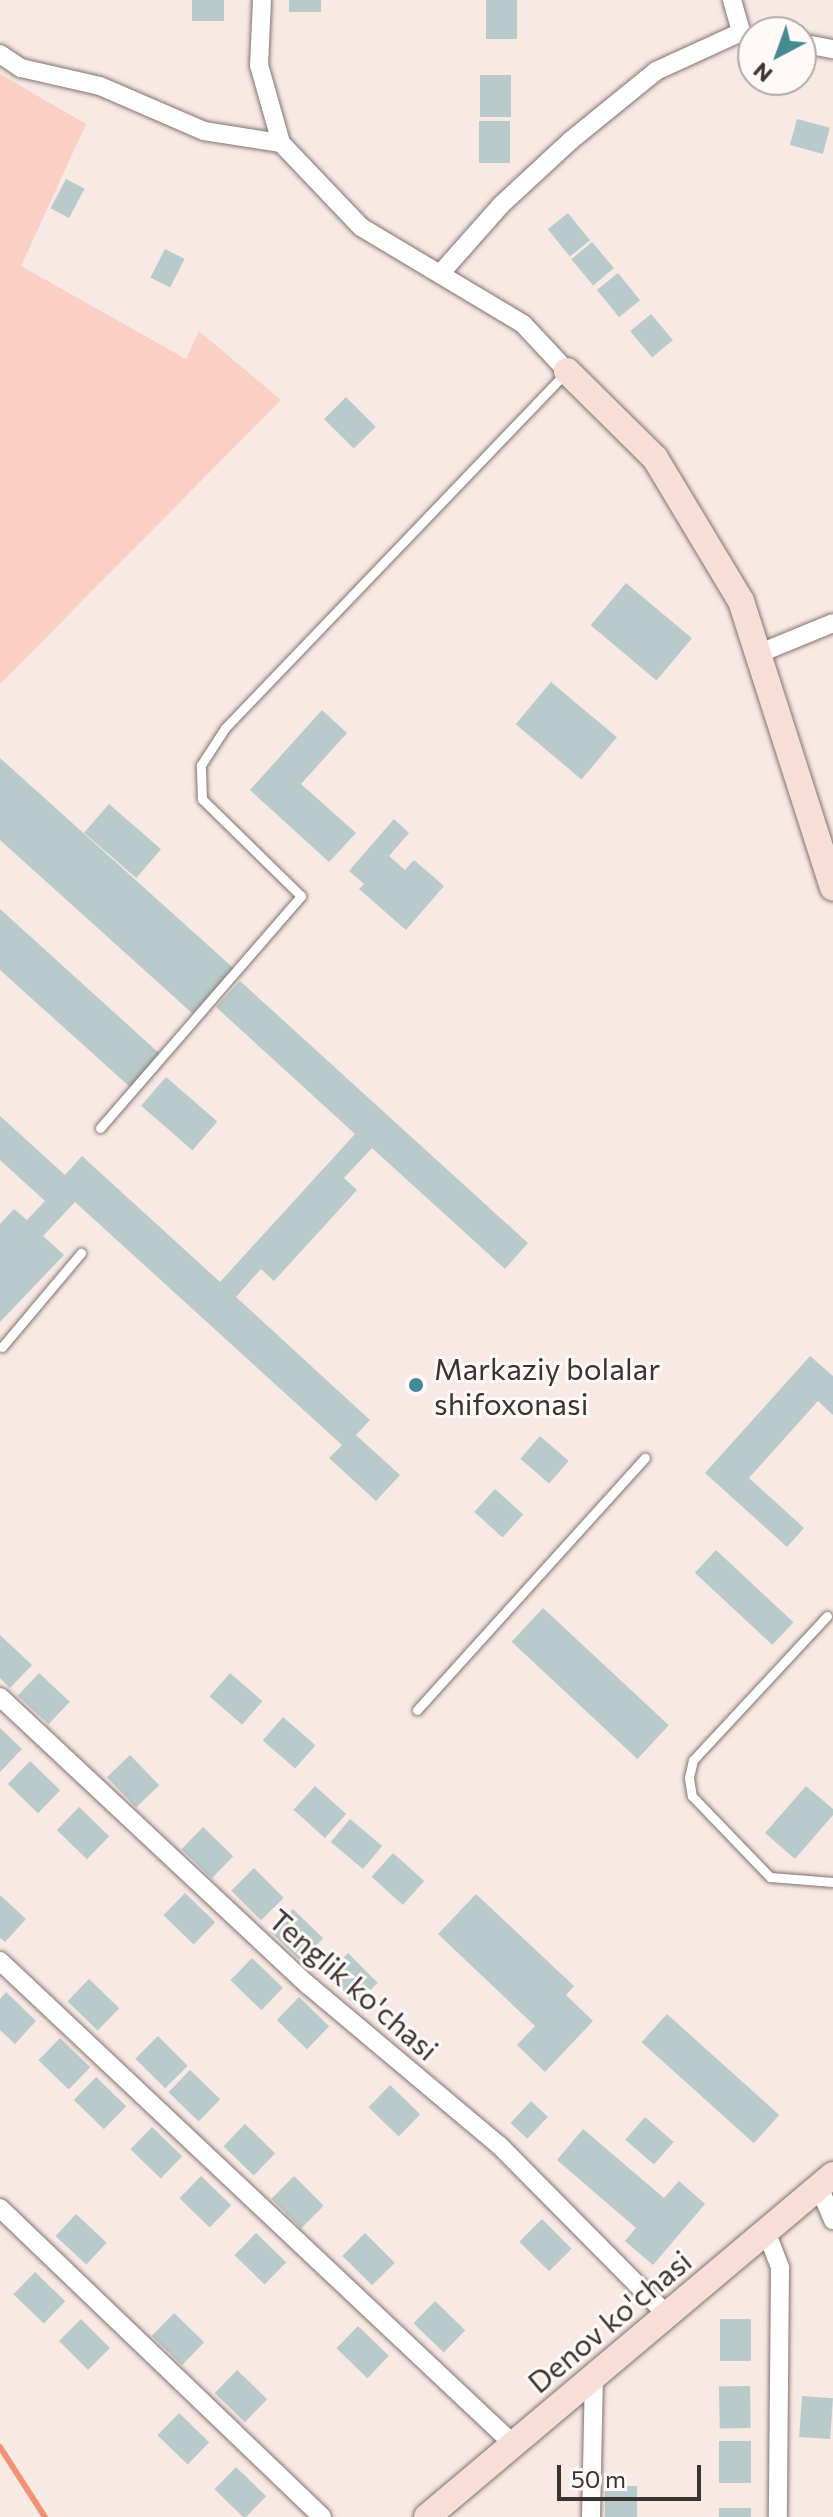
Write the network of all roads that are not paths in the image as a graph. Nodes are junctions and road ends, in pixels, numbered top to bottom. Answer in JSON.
{"nodes":[{"id":1,"x":262,"y":0,"type":"edge"},
{"id":2,"x":737,"y":37,"type":"edge"},
{"id":3,"x":0,"y":54,"type":"edge"},
{"id":4,"x":281,"y":143,"type":"junction"},
{"id":5,"x":440,"y":274,"type":"junction"},
{"id":6,"x":567,"y":371,"type":"junction"},
{"id":7,"x":833,"y":623,"type":"edge"},
{"id":8,"x":760,"y":653,"type":"junction"},
{"id":9,"x":833,"y":888,"type":"edge"},
{"id":10,"x":100,"y":1128,"type":"dead end"},
{"id":11,"x":81,"y":1253,"type":"dead end"},
{"id":12,"x":2,"y":1347,"type":"edge"},
{"id":13,"x":645,"y":1458,"type":"dead end"},
{"id":14,"x":827,"y":1616,"type":"dead end"},
{"id":15,"x":0,"y":1697,"type":"edge"},
{"id":16,"x":417,"y":1710,"type":"dead end"},
{"id":17,"x":833,"y":1882,"type":"edge"},
{"id":18,"x":0,"y":1961,"type":"edge"},
{"id":19,"x":826,"y":2181,"type":"edge"},
{"id":20,"x":0,"y":2208,"type":"edge"},
{"id":21,"x":833,"y":2220,"type":"edge"},
{"id":22,"x":766,"y":2231,"type":"junction"},
{"id":23,"x":667,"y":2315,"type":"junction"},
{"id":24,"x":594,"y":2378,"type":"junction"},
{"id":25,"x":512,"y":2443,"type":"junction"},
{"id":26,"x":322,"y":2517,"type":"edge"},
{"id":27,"x":427,"y":2517,"type":"edge"},
{"id":28,"x":591,"y":2517,"type":"edge"},
{"id":29,"x":778,"y":2517,"type":"edge"}],
"edges":[{"from":1,"to":4,"type":"street"},
{"from":2,"to":5,"type":"street"},
{"from":3,"to":4,"type":"street"},
{"from":4,"to":5,"type":"street"},
{"from":5,"to":6,"type":"street"},
{"from":6,"to":8,"type":"street"},
{"from":6,"to":10,"type":"lane"},
{"from":7,"to":8,"type":"street"},
{"from":8,"to":9,"type":"street"},
{"from":11,"to":12,"type":"lane"},
{"from":13,"to":16,"type":"lane"},
{"from":14,"to":17,"type":"lane"},
{"from":15,"to":23,"type":"street","name":"Tenglik ko'chasi"},
{"from":18,"to":25,"type":"street"},
{"from":19,"to":21,"type":"street"},
{"from":19,"to":22,"type":"street","name":"Denov ko'chasi"},
{"from":20,"to":26,"type":"street"},
{"from":22,"to":23,"type":"street","name":"Denov ko'chasi"},
{"from":22,"to":29,"type":"street"},
{"from":23,"to":24,"type":"street","name":"Denov ko'chasi"},
{"from":24,"to":25,"type":"street","name":"Denov ko'chasi"},
{"from":24,"to":28,"type":"street"},
{"from":25,"to":27,"type":"street","name":"Denov ko'chasi"}]}
